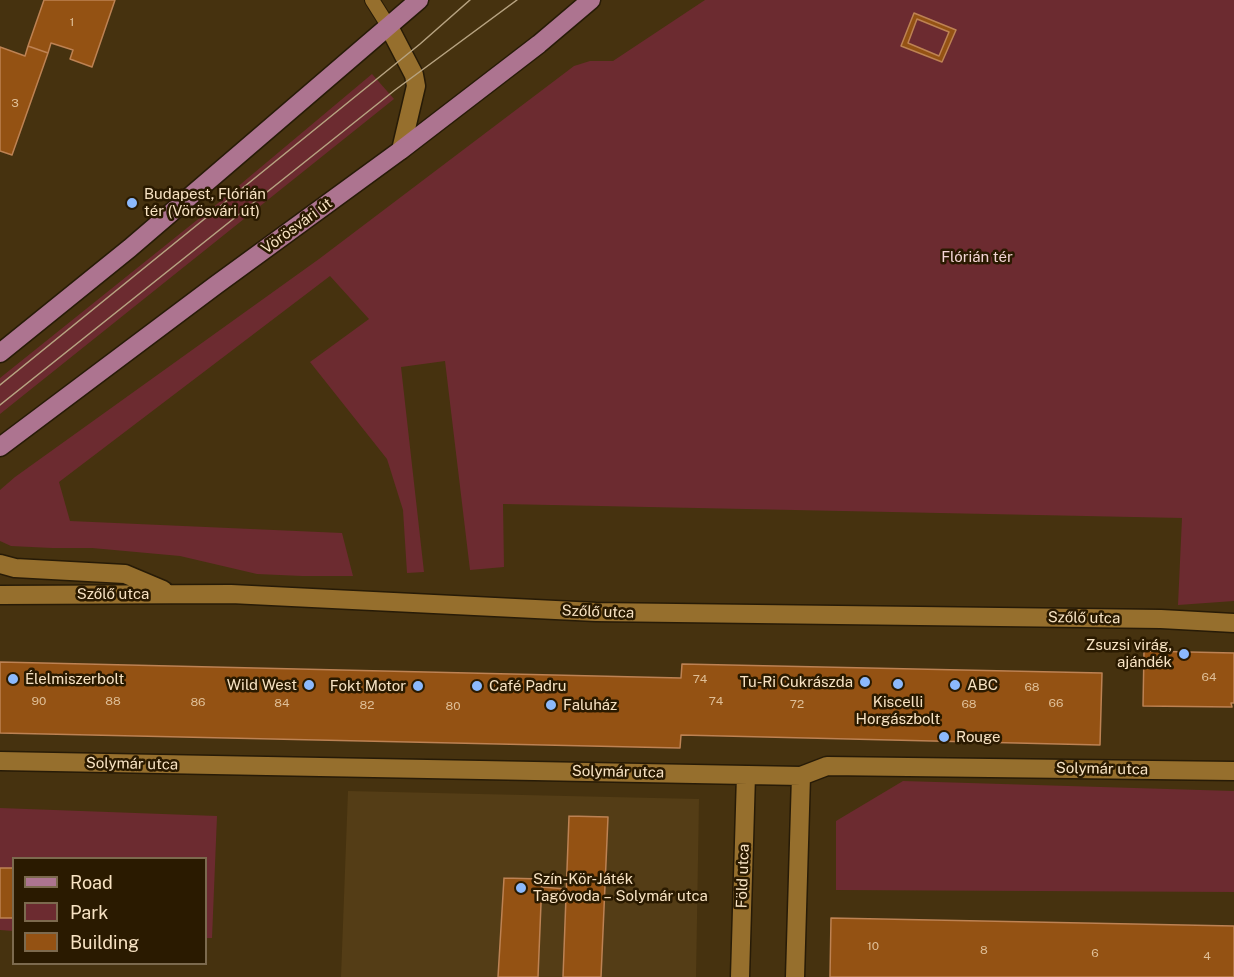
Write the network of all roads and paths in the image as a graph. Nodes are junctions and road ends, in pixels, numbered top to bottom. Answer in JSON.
{"nodes":[{"id":1,"x":372,"y":0,"type":"edge"},
{"id":2,"x":419,"y":0,"type":"edge"},
{"id":3,"x":591,"y":0,"type":"edge"},
{"id":4,"x":389,"y":27,"type":"junction"},
{"id":5,"x":401,"y":150,"type":"junction"},
{"id":6,"x":0,"y":353,"type":"edge"},
{"id":7,"x":0,"y":447,"type":"edge"},
{"id":8,"x":0,"y":564,"type":"edge"},
{"id":9,"x":171,"y":593,"type":"junction"},
{"id":10,"x":0,"y":595,"type":"edge"},
{"id":11,"x":1234,"y":617,"type":"edge"},
{"id":12,"x":1197,"y":620,"type":"junction"},
{"id":13,"x":1234,"y":623,"type":"edge"},
{"id":14,"x":0,"y":761,"type":"edge"},
{"id":15,"x":1234,"y":771,"type":"edge"},
{"id":16,"x":746,"y":775,"type":"junction"},
{"id":17,"x":801,"y":776,"type":"junction"},
{"id":18,"x":740,"y":977,"type":"edge"},
{"id":19,"x":795,"y":977,"type":"edge"}],
"edges":[{"from":1,"to":4,"type":"lane"},
{"from":2,"to":4,"type":"main road"},
{"from":3,"to":5,"type":"main road","name":"Vörösvári út"},
{"from":4,"to":5,"type":"street"},
{"from":4,"to":6,"type":"main road"},
{"from":5,"to":7,"type":"main road","name":"Vörösvári út"},
{"from":8,"to":9,"type":"street"},
{"from":9,"to":10,"type":"street","name":"Szőlő utca"},
{"from":9,"to":12,"type":"street","name":"Szőlő utca"},
{"from":11,"to":12,"type":"street","name":"Szőlő utca"},
{"from":12,"to":13,"type":"street","name":"Szőlő utca"},
{"from":14,"to":16,"type":"street","name":"Solymár utca"},
{"from":15,"to":17,"type":"street","name":"Solymár utca"},
{"from":16,"to":17,"type":"street","name":"Solymár utca"},
{"from":16,"to":18,"type":"street","name":"Föld utca"},
{"from":17,"to":19,"type":"street"}]}
